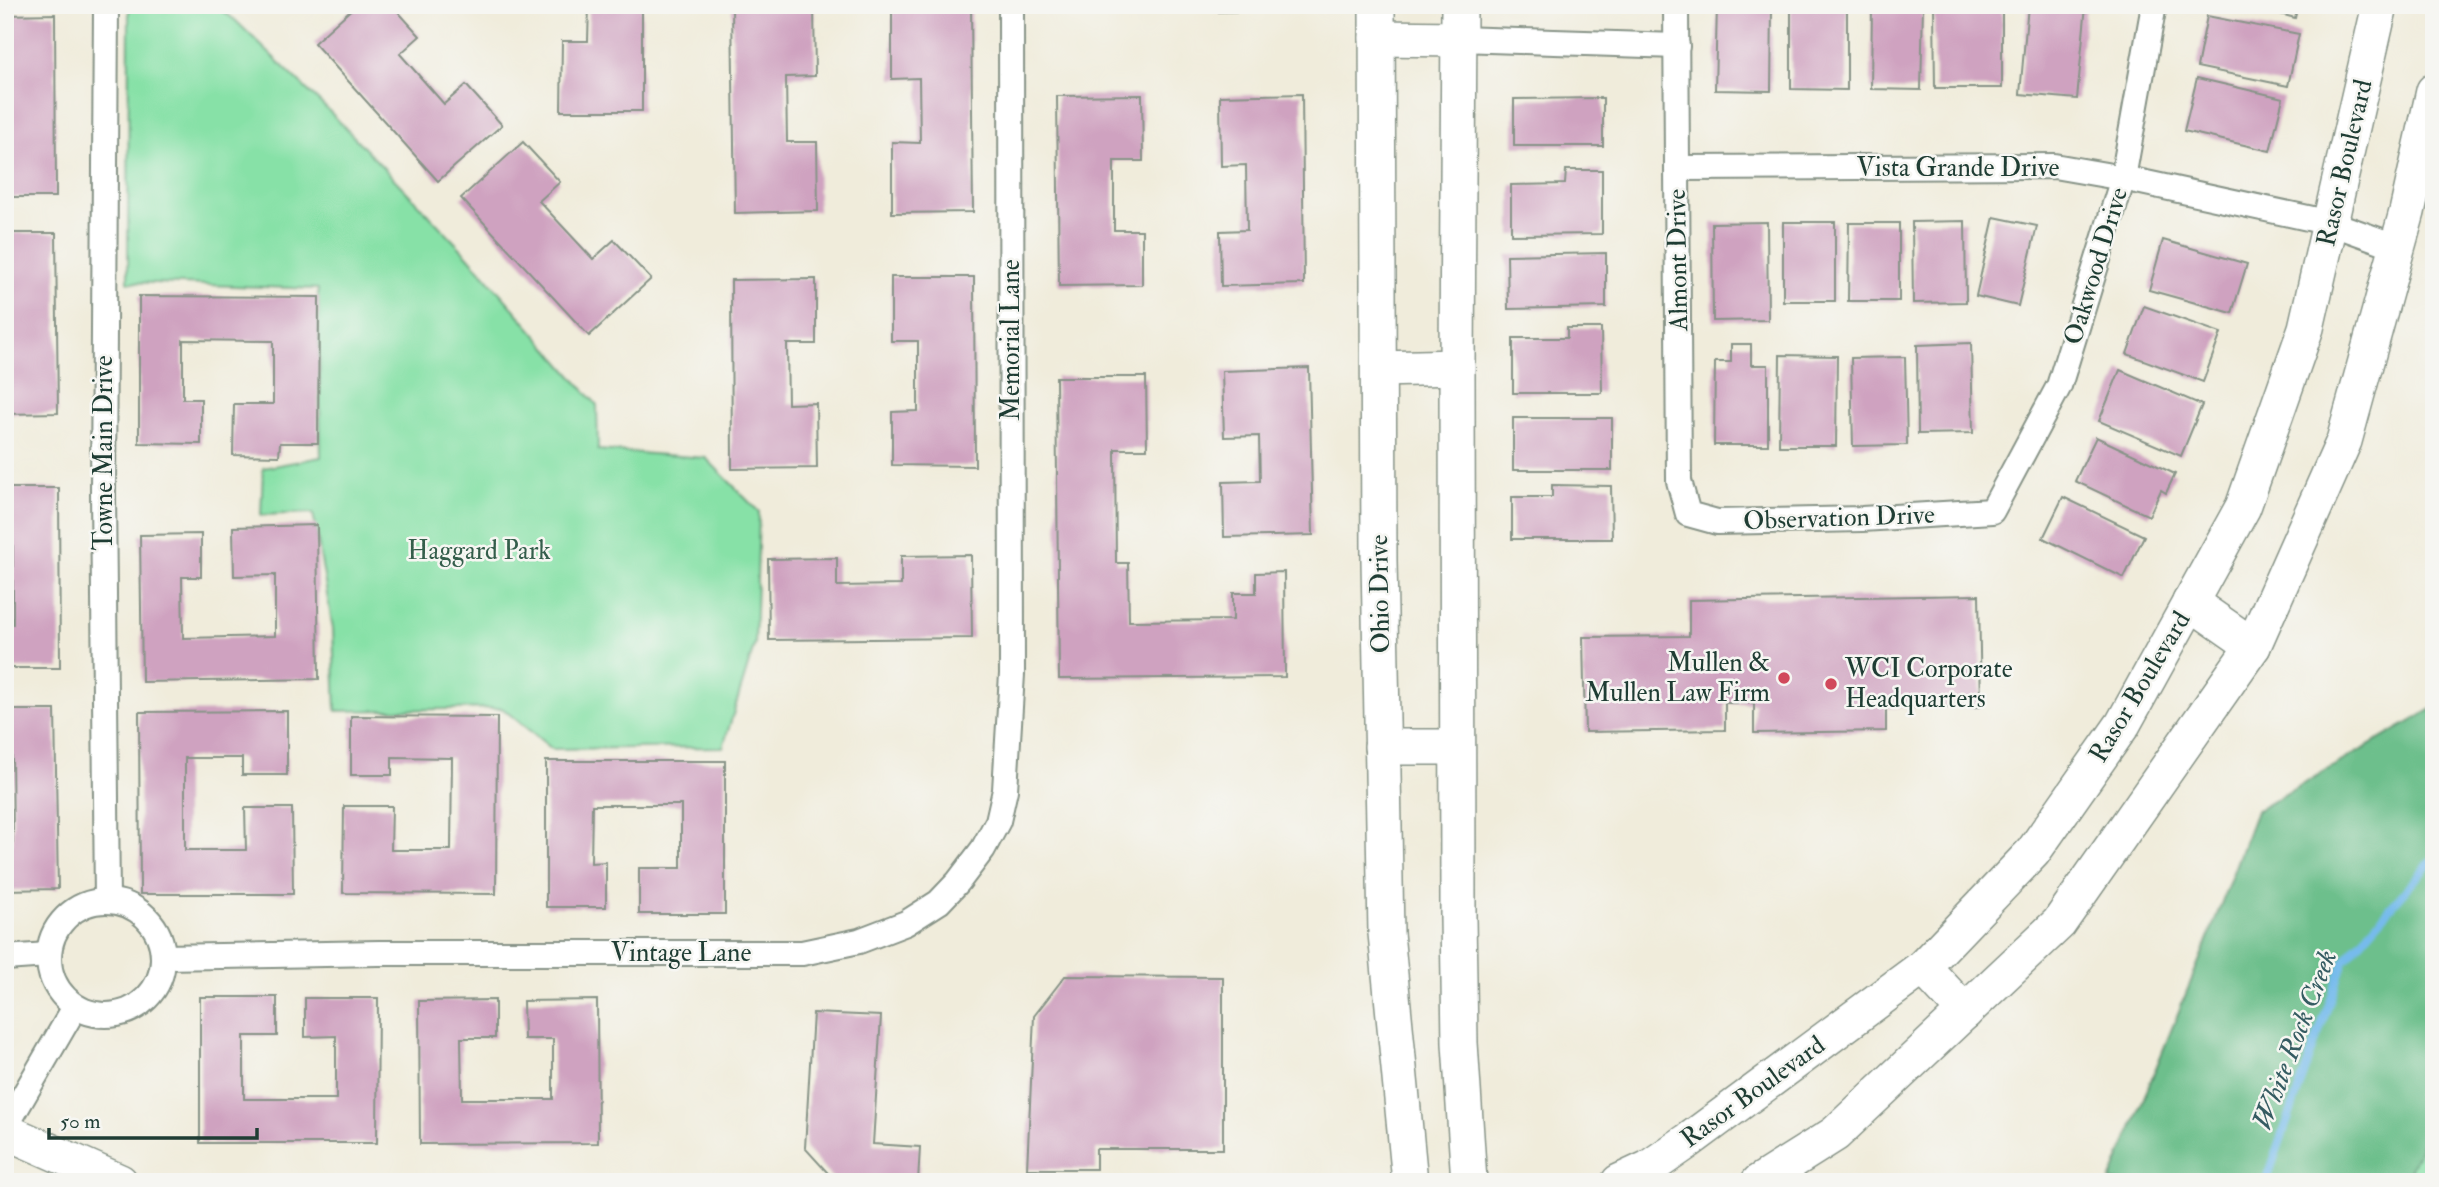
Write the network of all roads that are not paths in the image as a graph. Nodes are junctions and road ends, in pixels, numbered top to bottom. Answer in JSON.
{"nodes":[{"id":1,"x":106,"y":5,"type":"edge"},
{"id":2,"x":1011,"y":5,"type":"edge"},
{"id":3,"x":1676,"y":5,"type":"edge"},
{"id":4,"x":2154,"y":5,"type":"edge"},
{"id":5,"x":2380,"y":5,"type":"edge"},
{"id":6,"x":1377,"y":22,"type":"edge"},
{"id":7,"x":1459,"y":22,"type":"edge"},
{"id":8,"x":1677,"y":46,"type":"junction"},
{"id":9,"x":2434,"y":91,"type":"edge"},
{"id":10,"x":1677,"y":168,"type":"junction"},
{"id":11,"x":2123,"y":178,"type":"junction"},
{"id":12,"x":2331,"y":223,"type":"junction"},
{"id":13,"x":2398,"y":247,"type":"junction"},
{"id":14,"x":1457,"y":368,"type":"junction"},
{"id":15,"x":1380,"y":369,"type":"junction"},
{"id":16,"x":1992,"y":511,"type":"joint"},
{"id":17,"x":1688,"y":514,"type":"joint"},
{"id":18,"x":2190,"y":602,"type":"junction"},
{"id":19,"x":2253,"y":646,"type":"junction"},
{"id":20,"x":1012,"y":674,"type":"joint"},
{"id":21,"x":1382,"y":747,"type":"junction"},
{"id":22,"x":1457,"y":747,"type":"junction"},
{"id":23,"x":107,"y":901,"type":"junction"},
{"id":24,"x":48,"y":956,"type":"junction"},
{"id":25,"x":163,"y":957,"type":"junction"},
{"id":26,"x":5,"y":958,"type":"edge"},
{"id":27,"x":1923,"y":967,"type":"junction"},
{"id":28,"x":75,"y":1007,"type":"junction"},
{"id":29,"x":1965,"y":1012,"type":"junction"},
{"id":30,"x":5,"y":1130,"type":"edge"},
{"id":31,"x":120,"y":1182,"type":"edge"},
{"id":32,"x":1410,"y":1182,"type":"edge"},
{"id":33,"x":1469,"y":1182,"type":"edge"},
{"id":34,"x":1619,"y":1182,"type":"edge"},
{"id":35,"x":1759,"y":1182,"type":"edge"}],
"edges":[{"from":1,"to":23,"type":"street","name":"Towne Main Drive"},
{"from":2,"to":20,"type":"street","name":"Memorial Lane"},
{"from":3,"to":8,"type":"street","name":"Almont Drive"},
{"from":4,"to":11,"type":"street","name":"Oakwood Drive"},
{"from":5,"to":12,"type":"main road","name":"Rasor Boulevard"},
{"from":6,"to":7,"type":"main road"},
{"from":6,"to":15,"type":"main road","name":"Ohio Drive"},
{"from":7,"to":8,"type":"street"},
{"from":7,"to":14,"type":"main road"},
{"from":8,"to":10,"type":"street","name":"Almont Drive"},
{"from":9,"to":13,"type":"main road"},
{"from":10,"to":11,"type":"street","name":"Vista Grande Drive"},
{"from":10,"to":17,"type":"street","name":"Almont Drive"},
{"from":11,"to":12,"type":"street","name":"Vista Grande Drive"},
{"from":11,"to":16,"type":"street","name":"Oakwood Drive"},
{"from":12,"to":13,"type":"street","name":"Vista Grande Drive"},
{"from":12,"to":18,"type":"main road","name":"Rasor Boulevard"},
{"from":13,"to":19,"type":"main road"},
{"from":14,"to":15,"type":"main road"},
{"from":14,"to":22,"type":"main road"},
{"from":15,"to":21,"type":"main road","name":"Ohio Drive"},
{"from":16,"to":17,"type":"street","name":"Observation Drive"},
{"from":18,"to":19,"type":"main road"},
{"from":18,"to":27,"type":"main road","name":"Rasor Boulevard"},
{"from":19,"to":29,"type":"main road"},
{"from":20,"to":25,"type":"street","name":"Vintage Lane"},
{"from":21,"to":22,"type":"main road"},
{"from":21,"to":32,"type":"main road","name":"Ohio Drive"},
{"from":22,"to":33,"type":"main road"},
{"from":23,"to":24,"type":"street"},
{"from":23,"to":25,"type":"street"},
{"from":24,"to":26,"type":"street"},
{"from":24,"to":28,"type":"street"},
{"from":25,"to":28,"type":"street"},
{"from":27,"to":29,"type":"main road"},
{"from":27,"to":34,"type":"main road","name":"Rasor Boulevard"},
{"from":28,"to":30,"type":"street"},
{"from":29,"to":35,"type":"main road"},
{"from":30,"to":31,"type":"main road"}]}
